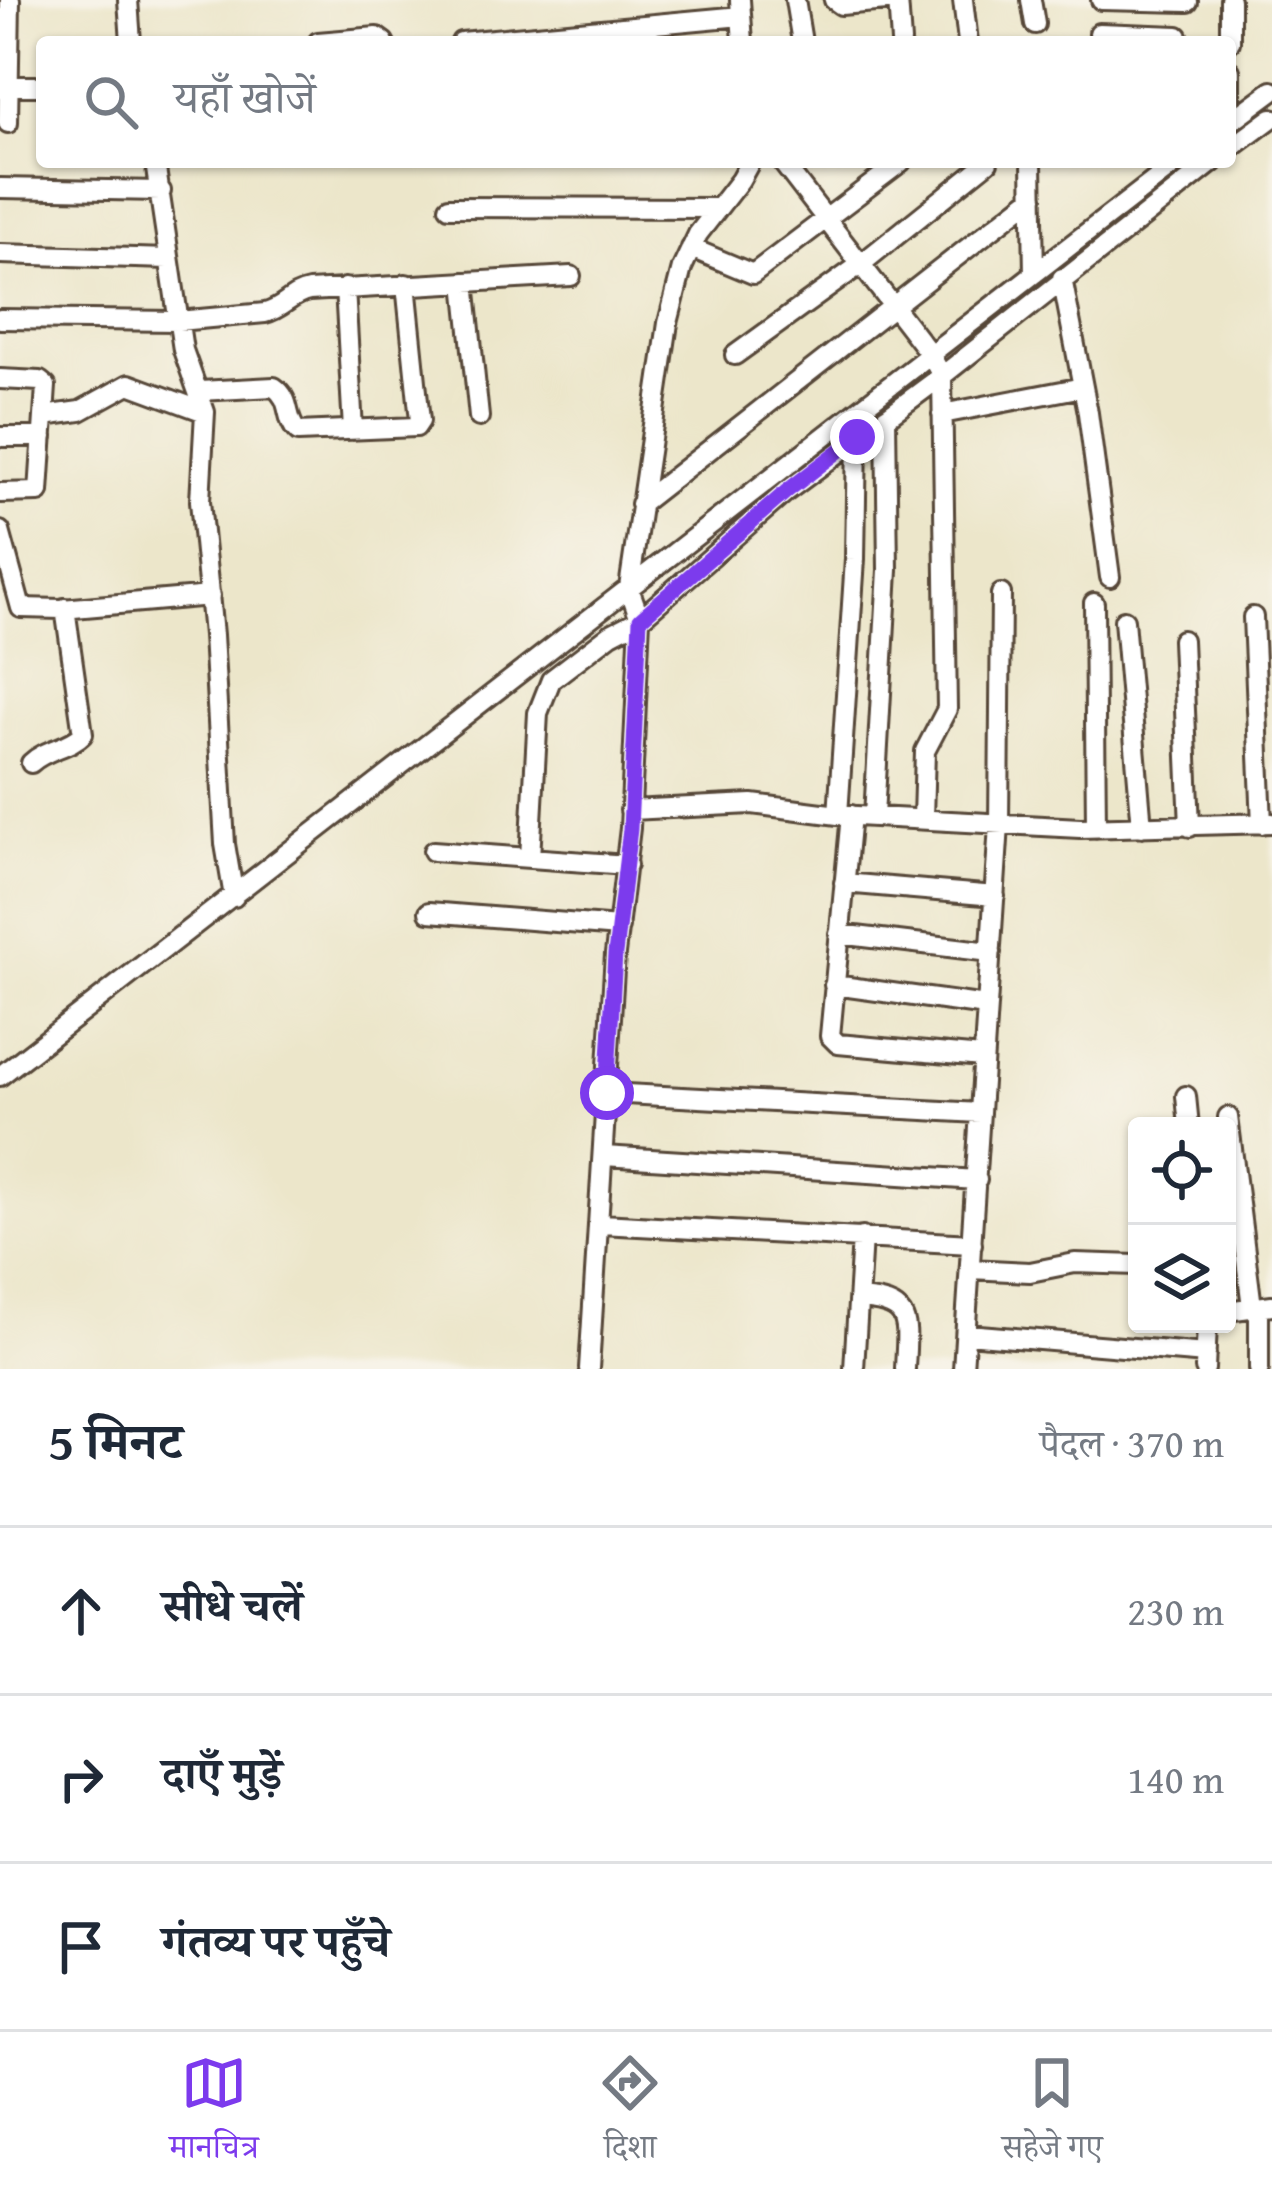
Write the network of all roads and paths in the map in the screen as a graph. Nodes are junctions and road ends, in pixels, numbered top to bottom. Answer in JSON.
{"nodes":[{"id":1,"x":128,"y":0,"type":"edge"},
{"id":2,"x":795,"y":0,"type":"edge"},
{"id":3,"x":834,"y":0,"type":"edge"},
{"id":4,"x":963,"y":0,"type":"edge"},
{"id":5,"x":1031,"y":0,"type":"edge"},
{"id":6,"x":1101,"y":0,"type":"edge"},
{"id":7,"x":1230,"y":0,"type":"edge"},
{"id":8,"x":7,"y":2,"type":"edge"},
{"id":9,"x":1188,"y":2,"type":"edge"},
{"id":10,"x":740,"y":8,"type":"edge"},
{"id":11,"x":1034,"y":25,"type":"dead end"},
{"id":12,"x":130,"y":36,"type":"edge"},
{"id":13,"x":509,"y":36,"type":"edge"},
{"id":14,"x":801,"y":36,"type":"edge"},
{"id":15,"x":901,"y":36,"type":"edge"},
{"id":16,"x":967,"y":36,"type":"edge"},
{"id":17,"x":1099,"y":36,"type":"edge"},
{"id":18,"x":1230,"y":36,"type":"edge"},
{"id":19,"x":9,"y":86,"type":"junction"},
{"id":20,"x":36,"y":86,"type":"edge"},
{"id":21,"x":1272,"y":91,"type":"edge"},
{"id":22,"x":1236,"y":118,"type":"edge"},
{"id":23,"x":1272,"y":118,"type":"edge"},
{"id":24,"x":8,"y":123,"type":"dead end"},
{"id":25,"x":1236,"y":145,"type":"edge"},
{"id":26,"x":156,"y":168,"type":"edge"},
{"id":27,"x":746,"y":168,"type":"edge"},
{"id":28,"x":787,"y":168,"type":"edge"},
{"id":29,"x":893,"y":168,"type":"edge"},
{"id":30,"x":981,"y":168,"type":"edge"},
{"id":31,"x":1032,"y":168,"type":"edge"},
{"id":32,"x":1170,"y":168,"type":"edge"},
{"id":33,"x":1205,"y":168,"type":"edge"},
{"id":34,"x":0,"y":188,"type":"edge"},
{"id":35,"x":161,"y":190,"type":"junction"},
{"id":36,"x":1033,"y":197,"type":"junction"},
{"id":37,"x":449,"y":206,"type":"dead end"},
{"id":38,"x":716,"y":208,"type":"junction"},
{"id":39,"x":826,"y":219,"type":"junction"},
{"id":40,"x":692,"y":248,"type":"junction"},
{"id":41,"x":0,"y":254,"type":"edge"},
{"id":42,"x":169,"y":259,"type":"junction"},
{"id":43,"x":861,"y":264,"type":"junction"},
{"id":44,"x":1034,"y":274,"type":"junction"},
{"id":45,"x":571,"y":276,"type":"dead end"},
{"id":46,"x":1062,"y":278,"type":"junction"},
{"id":47,"x":465,"y":281,"type":"junction"},
{"id":48,"x":406,"y":284,"type":"junction"},
{"id":49,"x":345,"y":288,"type":"junction"},
{"id":50,"x":894,"y":306,"type":"junction"},
{"id":51,"x":0,"y":319,"type":"edge"},
{"id":52,"x":178,"y":321,"type":"junction"},
{"id":53,"x":735,"y":355,"type":"dead end"},
{"id":54,"x":937,"y":366,"type":"junction"},
{"id":55,"x":0,"y":379,"type":"edge"},
{"id":56,"x":1083,"y":387,"type":"junction"},
{"id":57,"x":200,"y":391,"type":"junction"},
{"id":58,"x":205,"y":412,"type":"junction"},
{"id":59,"x":942,"y":414,"type":"junction"},
{"id":60,"x":44,"y":416,"type":"junction"},
{"id":61,"x":479,"y":417,"type":"dead end"},
{"id":62,"x":886,"y":418,"type":"junction"},
{"id":63,"x":353,"y":430,"type":"junction"},
{"id":64,"x":0,"y":437,"type":"edge"},
{"id":65,"x":43,"y":437,"type":"junction"},
{"id":66,"x":857,"y":437,"type":"junction"},
{"id":67,"x":0,"y":493,"type":"edge"},
{"id":68,"x":640,"y":505,"type":"junction"},
{"id":69,"x":0,"y":531,"type":"edge"},
{"id":70,"x":1110,"y":577,"type":"dead end"},
{"id":71,"x":1001,"y":594,"type":"dead end"},
{"id":72,"x":210,"y":596,"type":"junction"},
{"id":73,"x":634,"y":603,"type":"junction"},
{"id":74,"x":1094,"y":603,"type":"dead end"},
{"id":75,"x":65,"y":608,"type":"junction"},
{"id":76,"x":1253,"y":617,"type":"dead end"},
{"id":77,"x":1124,"y":620,"type":"dead end"},
{"id":78,"x":1182,"y":640,"type":"dead end"},
{"id":79,"x":31,"y":763,"type":"dead end"},
{"id":80,"x":630,"y":810,"type":"junction"},
{"id":81,"x":844,"y":815,"type":"junction"},
{"id":82,"x":874,"y":816,"type":"junction"},
{"id":83,"x":923,"y":818,"type":"junction"},
{"id":84,"x":999,"y":826,"type":"junction"},
{"id":85,"x":1142,"y":827,"type":"junction"},
{"id":86,"x":1190,"y":827,"type":"junction"},
{"id":87,"x":1096,"y":828,"type":"junction"},
{"id":88,"x":1269,"y":829,"type":"edge"},
{"id":89,"x":433,"y":851,"type":"dead end"},
{"id":90,"x":530,"y":858,"type":"junction"},
{"id":91,"x":627,"y":865,"type":"junction"},
{"id":92,"x":844,"y":883,"type":"junction"},
{"id":93,"x":995,"y":896,"type":"junction"},
{"id":94,"x":233,"y":897,"type":"junction"},
{"id":95,"x":429,"y":912,"type":"dead end"},
{"id":96,"x":619,"y":927,"type":"junction"},
{"id":97,"x":839,"y":934,"type":"junction"},
{"id":98,"x":991,"y":952,"type":"junction"},
{"id":99,"x":834,"y":985,"type":"junction"},
{"id":100,"x":986,"y":1006,"type":"junction"},
{"id":101,"x":982,"y":1057,"type":"junction"},
{"id":102,"x":0,"y":1076,"type":"edge"},
{"id":103,"x":607,"y":1093,"type":"junction"},
{"id":104,"x":1186,"y":1096,"type":"dead end"},
{"id":105,"x":980,"y":1113,"type":"junction"},
{"id":106,"x":1188,"y":1117,"type":"edge"},
{"id":107,"x":604,"y":1156,"type":"junction"},
{"id":108,"x":1236,"y":1163,"type":"edge"},
{"id":109,"x":977,"y":1180,"type":"junction"},
{"id":110,"x":601,"y":1224,"type":"junction"},
{"id":111,"x":862,"y":1237,"type":"junction"},
{"id":112,"x":972,"y":1244,"type":"junction"},
{"id":113,"x":1128,"y":1265,"type":"edge"},
{"id":114,"x":970,"y":1269,"type":"junction"},
{"id":115,"x":859,"y":1299,"type":"junction"},
{"id":116,"x":1261,"y":1306,"type":"edge"},
{"id":117,"x":967,"y":1334,"type":"junction"},
{"id":118,"x":1206,"y":1362,"type":"edge"},
{"id":119,"x":589,"y":1369,"type":"edge"},
{"id":120,"x":854,"y":1369,"type":"edge"},
{"id":121,"x":905,"y":1369,"type":"edge"},
{"id":122,"x":963,"y":1369,"type":"edge"},
{"id":123,"x":1259,"y":1369,"type":"edge"}],
"edges":[{"from":1,"to":12,"type":"street"},
{"from":2,"to":14,"type":"street"},
{"from":3,"to":15,"type":"street"},
{"from":4,"to":16,"type":"street"},
{"from":5,"to":11,"type":"street"},
{"from":6,"to":9,"type":"street"},
{"from":6,"to":17,"type":"street"},
{"from":7,"to":18,"type":"street"},
{"from":8,"to":19,"type":"street"},
{"from":10,"to":13,"type":"street"},
{"from":19,"to":20,"type":"street"},
{"from":19,"to":24,"type":"street"},
{"from":21,"to":22,"type":"street"},
{"from":23,"to":25,"type":"street"},
{"from":26,"to":35,"type":"street"},
{"from":27,"to":38,"type":"street"},
{"from":28,"to":39,"type":"street"},
{"from":29,"to":39,"type":"street"},
{"from":30,"to":43,"type":"street"},
{"from":31,"to":36,"type":"street"},
{"from":32,"to":44,"type":"street"},
{"from":33,"to":46,"type":"street"},
{"from":34,"to":35,"type":"street"},
{"from":35,"to":42,"type":"street"},
{"from":36,"to":44,"type":"street"},
{"from":36,"to":50,"type":"street"},
{"from":37,"to":38,"type":"street"},
{"from":38,"to":40,"type":"street"},
{"from":39,"to":40,"type":"street"},
{"from":39,"to":43,"type":"street"},
{"from":40,"to":68,"type":"street"},
{"from":41,"to":42,"type":"street"},
{"from":42,"to":52,"type":"street"},
{"from":43,"to":50,"type":"street"},
{"from":43,"to":53,"type":"street"},
{"from":44,"to":54,"type":"street"},
{"from":45,"to":47,"type":"street"},
{"from":46,"to":54,"type":"street"},
{"from":46,"to":56,"type":"street"},
{"from":47,"to":48,"type":"street"},
{"from":47,"to":61,"type":"street"},
{"from":48,"to":49,"type":"street"},
{"from":48,"to":63,"type":"street"},
{"from":49,"to":52,"type":"street"},
{"from":49,"to":63,"type":"street"},
{"from":50,"to":54,"type":"street"},
{"from":50,"to":68,"type":"street"},
{"from":51,"to":52,"type":"street"},
{"from":52,"to":57,"type":"street"},
{"from":54,"to":59,"type":"street"},
{"from":54,"to":62,"type":"street"},
{"from":54,"to":73,"type":"street"},
{"from":55,"to":60,"type":"street"},
{"from":56,"to":59,"type":"street"},
{"from":56,"to":70,"type":"street"},
{"from":57,"to":58,"type":"street"},
{"from":57,"to":63,"type":"street"},
{"from":58,"to":60,"type":"street"},
{"from":58,"to":72,"type":"street"},
{"from":59,"to":83,"type":"street"},
{"from":60,"to":65,"type":"street"},
{"from":62,"to":66,"type":"street"},
{"from":62,"to":82,"type":"street"},
{"from":64,"to":65,"type":"street"},
{"from":65,"to":67,"type":"street"},
{"from":66,"to":73,"type":"street"},
{"from":66,"to":81,"type":"street"},
{"from":68,"to":73,"type":"street"},
{"from":69,"to":75,"type":"street"},
{"from":71,"to":84,"type":"street"},
{"from":72,"to":75,"type":"street"},
{"from":72,"to":94,"type":"street"},
{"from":73,"to":80,"type":"street"},
{"from":73,"to":90,"type":"street"},
{"from":73,"to":94,"type":"street"},
{"from":74,"to":87,"type":"street"},
{"from":75,"to":79,"type":"street"},
{"from":76,"to":88,"type":"street"},
{"from":77,"to":85,"type":"street"},
{"from":78,"to":86,"type":"street"},
{"from":80,"to":81,"type":"street"},
{"from":80,"to":91,"type":"street"},
{"from":81,"to":82,"type":"street"},
{"from":81,"to":92,"type":"street"},
{"from":82,"to":83,"type":"street"},
{"from":83,"to":84,"type":"street"},
{"from":84,"to":87,"type":"street"},
{"from":84,"to":93,"type":"street"},
{"from":85,"to":86,"type":"street"},
{"from":85,"to":87,"type":"street"},
{"from":86,"to":88,"type":"street"},
{"from":89,"to":90,"type":"street"},
{"from":90,"to":91,"type":"street"},
{"from":91,"to":96,"type":"street"},
{"from":92,"to":93,"type":"street"},
{"from":92,"to":97,"type":"street"},
{"from":93,"to":98,"type":"street"},
{"from":94,"to":102,"type":"street"},
{"from":95,"to":96,"type":"street"},
{"from":96,"to":103,"type":"street"},
{"from":97,"to":98,"type":"street"},
{"from":97,"to":99,"type":"street"},
{"from":98,"to":100,"type":"street"},
{"from":99,"to":100,"type":"street"},
{"from":99,"to":101,"type":"street"},
{"from":100,"to":101,"type":"street"},
{"from":101,"to":105,"type":"street"},
{"from":103,"to":105,"type":"street"},
{"from":103,"to":107,"type":"street"},
{"from":104,"to":106,"type":"street"},
{"from":105,"to":109,"type":"street"},
{"from":107,"to":109,"type":"street"},
{"from":107,"to":110,"type":"street"},
{"from":108,"to":116,"type":"street"},
{"from":109,"to":112,"type":"street"},
{"from":110,"to":111,"type":"street"},
{"from":110,"to":119,"type":"street"},
{"from":111,"to":112,"type":"street"},
{"from":111,"to":115,"type":"street"},
{"from":112,"to":114,"type":"street"},
{"from":113,"to":114,"type":"street"},
{"from":114,"to":117,"type":"street"},
{"from":115,"to":120,"type":"street"},
{"from":115,"to":121,"type":"street"},
{"from":116,"to":123,"type":"street"},
{"from":117,"to":118,"type":"street"},
{"from":117,"to":122,"type":"street"}]}
